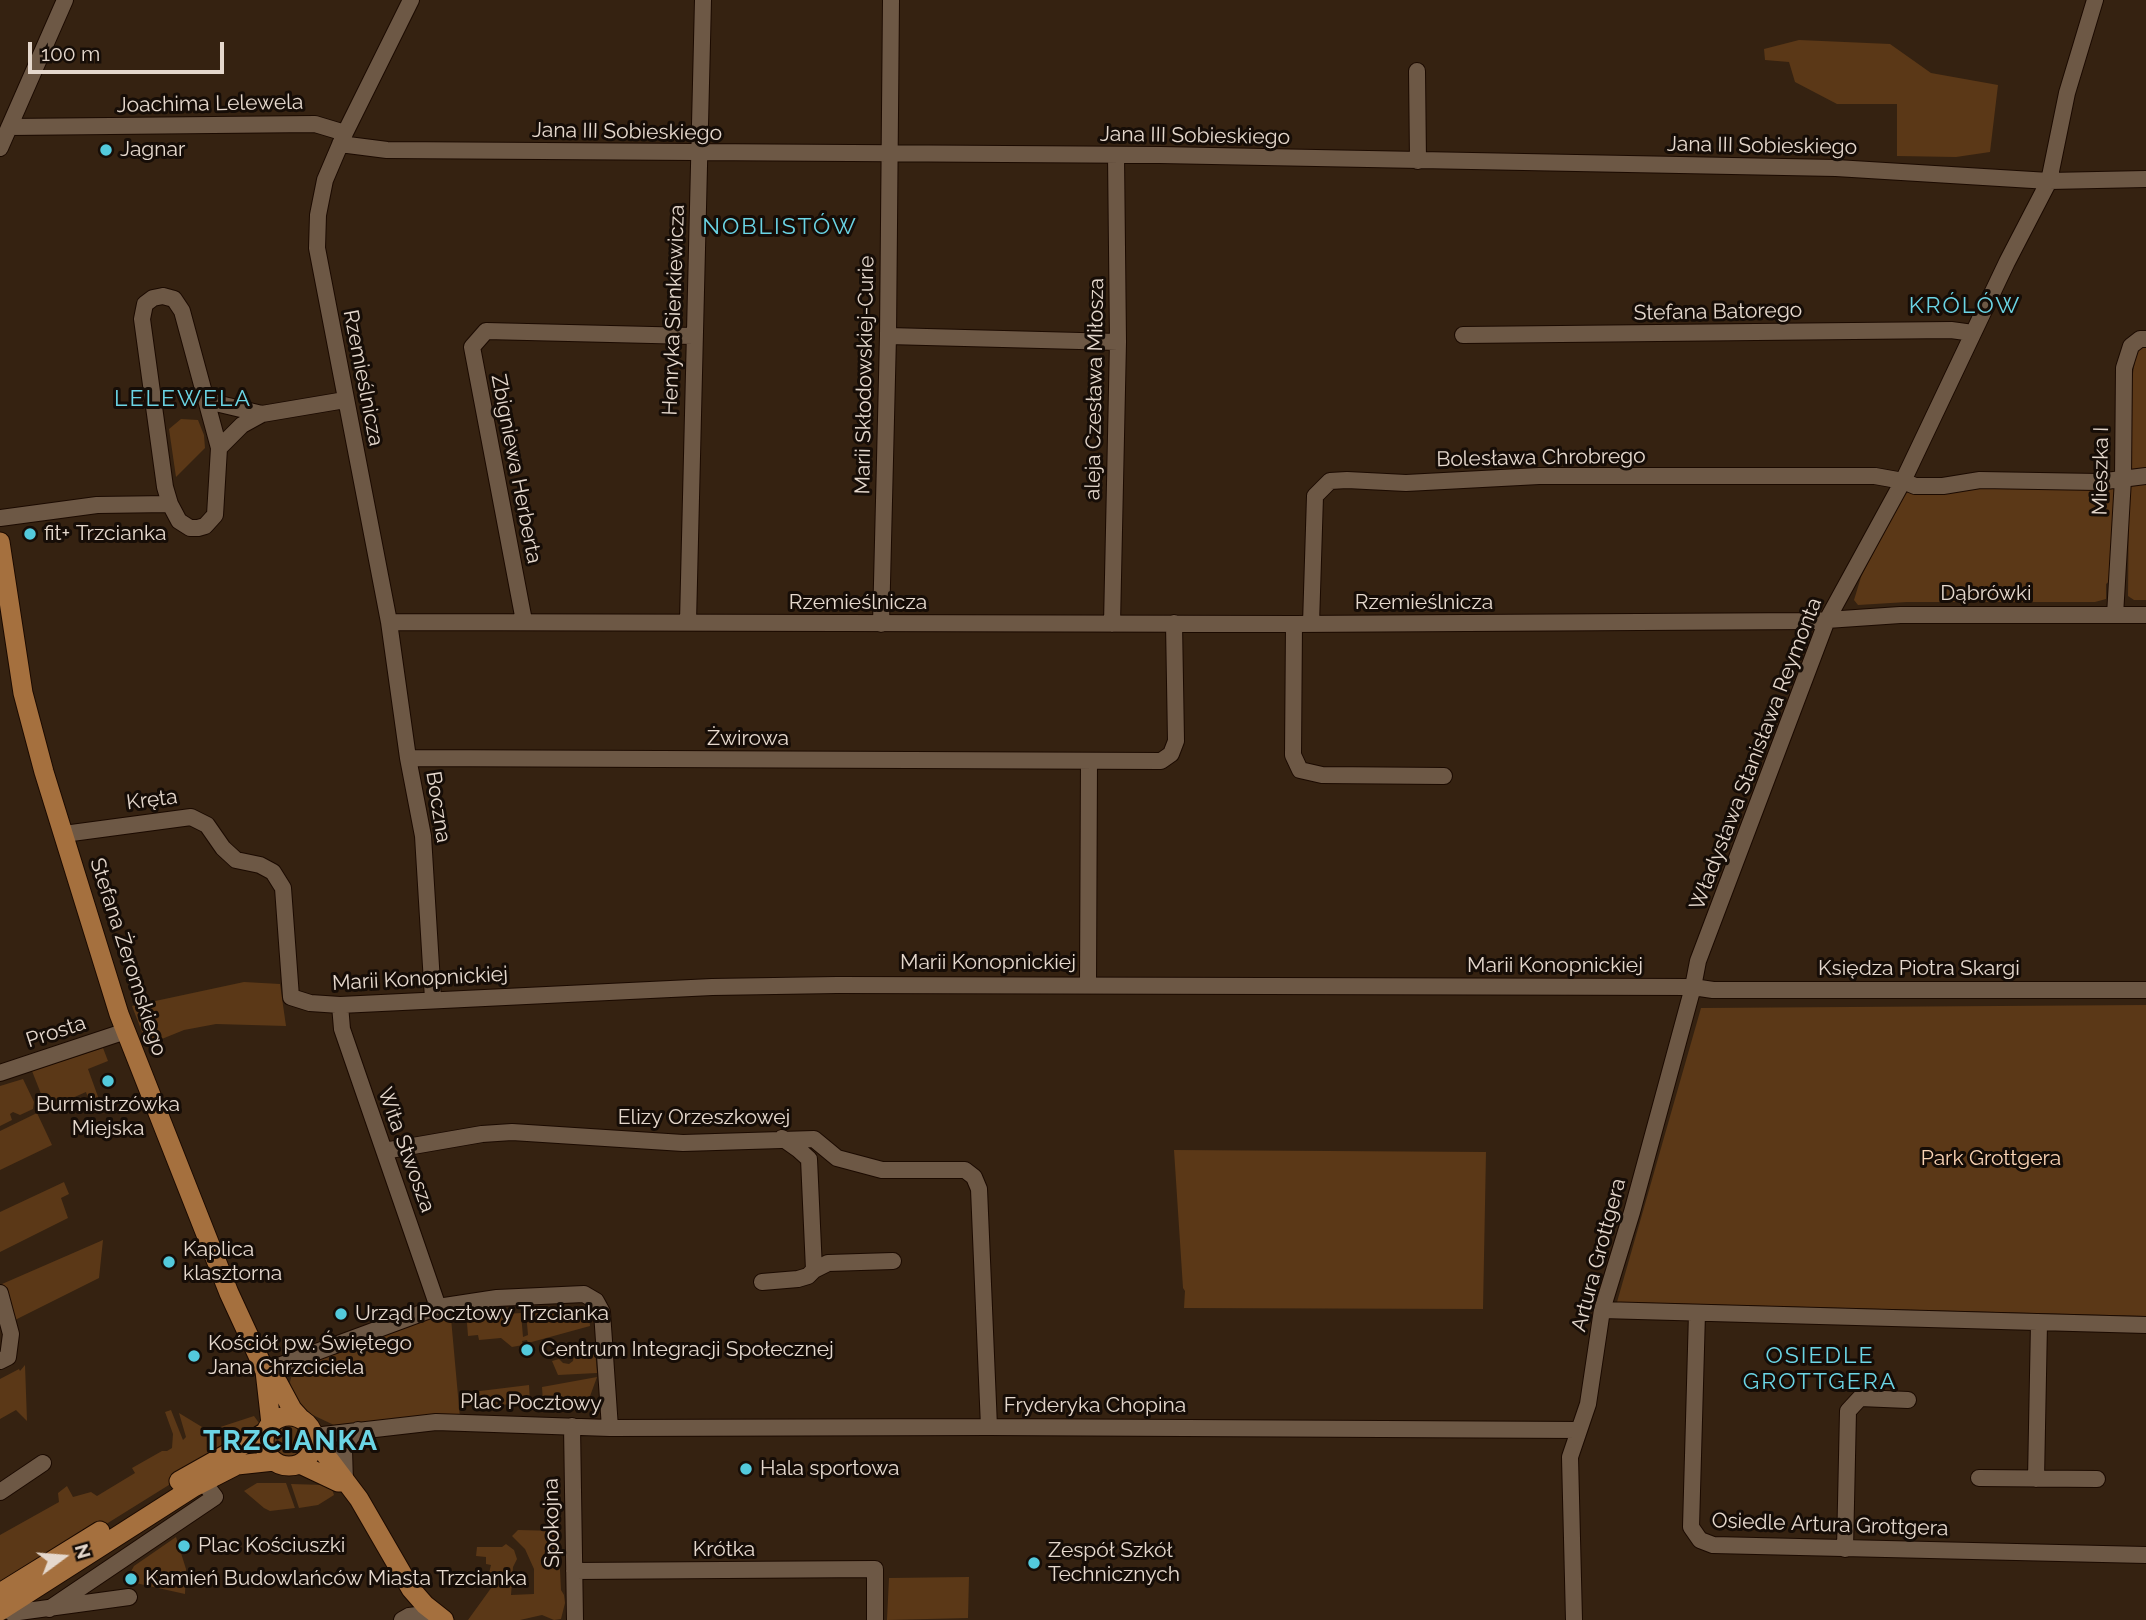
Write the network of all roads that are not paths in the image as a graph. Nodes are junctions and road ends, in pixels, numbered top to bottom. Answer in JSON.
{"nodes":[{"id":1,"x":65,"y":0,"type":"edge"},
{"id":2,"x":411,"y":0,"type":"edge"},
{"id":3,"x":703,"y":0,"type":"edge"},
{"id":4,"x":891,"y":0,"type":"edge"},
{"id":5,"x":2095,"y":0,"type":"edge"},
{"id":6,"x":1417,"y":71,"type":"dead end"},
{"id":7,"x":9,"y":127,"type":"junction"},
{"id":8,"x":342,"y":138,"type":"junction"},
{"id":9,"x":0,"y":148,"type":"edge"},
{"id":10,"x":700,"y":153,"type":"junction"},
{"id":11,"x":889,"y":155,"type":"junction"},
{"id":12,"x":1116,"y":155,"type":"junction"},
{"id":13,"x":1418,"y":161,"type":"junction"},
{"id":14,"x":2146,"y":179,"type":"edge"},
{"id":15,"x":2049,"y":181,"type":"junction"},
{"id":16,"x":1973,"y":333,"type":"junction"},
{"id":17,"x":1463,"y":335,"type":"dead end"},
{"id":18,"x":693,"y":336,"type":"junction"},
{"id":19,"x":888,"y":336,"type":"junction"},
{"id":20,"x":2146,"y":338,"type":"edge"},
{"id":21,"x":1118,"y":342,"type":"junction"},
{"id":22,"x":345,"y":400,"type":"junction"},
{"id":23,"x":207,"y":401,"type":"junction"},
{"id":24,"x":262,"y":414,"type":"junction"},
{"id":25,"x":219,"y":447,"type":"junction"},
{"id":26,"x":2146,"y":476,"type":"edge"},
{"id":27,"x":2123,"y":479,"type":"junction"},
{"id":28,"x":1903,"y":481,"type":"junction"},
{"id":29,"x":170,"y":505,"type":"junction"},
{"id":30,"x":0,"y":518,"type":"edge"},
{"id":31,"x":0,"y":542,"type":"edge"},
{"id":32,"x":2115,"y":615,"type":"junction"},
{"id":33,"x":2146,"y":615,"type":"edge"},
{"id":34,"x":1827,"y":620,"type":"junction"},
{"id":35,"x":524,"y":621,"type":"junction"},
{"id":36,"x":388,"y":622,"type":"junction"},
{"id":37,"x":688,"y":622,"type":"junction"},
{"id":38,"x":1174,"y":623,"type":"junction"},
{"id":39,"x":881,"y":624,"type":"junction"},
{"id":40,"x":1112,"y":624,"type":"junction"},
{"id":41,"x":1294,"y":624,"type":"junction"},
{"id":42,"x":1311,"y":624,"type":"junction"},
{"id":43,"x":408,"y":758,"type":"junction"},
{"id":44,"x":1088,"y":761,"type":"junction"},
{"id":45,"x":1444,"y":776,"type":"dead end"},
{"id":46,"x":64,"y":834,"type":"junction"},
{"id":47,"x":1088,"y":984,"type":"junction"},
{"id":48,"x":1693,"y":987,"type":"junction"},
{"id":49,"x":2146,"y":990,"type":"edge"},
{"id":50,"x":291,"y":993,"type":"joint"},
{"id":51,"x":433,"y":999,"type":"junction"},
{"id":52,"x":340,"y":1005,"type":"junction"},
{"id":53,"x":126,"y":1031,"type":"junction"},
{"id":54,"x":0,"y":1073,"type":"edge"},
{"id":55,"x":782,"y":1138,"type":"junction"},
{"id":56,"x":384,"y":1151,"type":"junction"},
{"id":57,"x":837,"y":1158,"type":"junction"},
{"id":58,"x":809,"y":1159,"type":"junction"},
{"id":59,"x":893,"y":1261,"type":"dead end"},
{"id":60,"x":814,"y":1270,"type":"junction"},
{"id":61,"x":762,"y":1282,"type":"dead end"},
{"id":62,"x":0,"y":1293,"type":"edge"},
{"id":63,"x":438,"y":1307,"type":"junction"},
{"id":64,"x":1602,"y":1310,"type":"junction"},
{"id":65,"x":1697,"y":1313,"type":"junction"},
{"id":66,"x":2039,"y":1323,"type":"junction"},
{"id":67,"x":2146,"y":1325,"type":"edge"},
{"id":68,"x":0,"y":1361,"type":"edge"},
{"id":69,"x":265,"y":1371,"type":"junction"},
{"id":70,"x":1908,"y":1400,"type":"dead end"},
{"id":71,"x":301,"y":1419,"type":"junction"},
{"id":72,"x":572,"y":1426,"type":"junction"},
{"id":73,"x":989,"y":1427,"type":"junction"},
{"id":74,"x":269,"y":1428,"type":"junction"},
{"id":75,"x":610,"y":1428,"type":"junction"},
{"id":76,"x":358,"y":1430,"type":"junction"},
{"id":77,"x":1578,"y":1430,"type":"junction"},
{"id":78,"x":314,"y":1441,"type":"junction"},
{"id":79,"x":274,"y":1461,"type":"junction"},
{"id":80,"x":43,"y":1463,"type":"dead end"},
{"id":81,"x":300,"y":1464,"type":"junction"},
{"id":82,"x":1979,"y":1478,"type":"dead end"},
{"id":83,"x":2036,"y":1479,"type":"junction"},
{"id":84,"x":2096,"y":1479,"type":"dead end"},
{"id":85,"x":195,"y":1480,"type":"junction"},
{"id":86,"x":345,"y":1482,"type":"junction"},
{"id":87,"x":0,"y":1492,"type":"edge"},
{"id":88,"x":1845,"y":1549,"type":"junction"},
{"id":89,"x":2146,"y":1555,"type":"edge"},
{"id":90,"x":574,"y":1571,"type":"junction"},
{"id":91,"x":411,"y":1589,"type":"junction"},
{"id":92,"x":129,"y":1597,"type":"dead end"},
{"id":93,"x":3,"y":1606,"type":"edge"},
{"id":94,"x":49,"y":1609,"type":"junction"},
{"id":95,"x":439,"y":1616,"type":"edge"},
{"id":96,"x":405,"y":1618,"type":"edge"},
{"id":97,"x":575,"y":1620,"type":"edge"},
{"id":98,"x":875,"y":1620,"type":"edge"},
{"id":99,"x":1574,"y":1620,"type":"edge"}],
"edges":[{"from":1,"to":7,"type":"street"},
{"from":2,"to":8,"type":"street"},
{"from":3,"to":10,"type":"street","name":"Henryka Sienkiewicza"},
{"from":4,"to":11,"type":"street","name":"Marii Skłodowskiej-Curie"},
{"from":5,"to":15,"type":"street","name":"Władysława Stanisława Reymonta"},
{"from":6,"to":13,"type":"street"},
{"from":7,"to":8,"type":"street","name":"Joachima Lelewela"},
{"from":7,"to":9,"type":"street"},
{"from":8,"to":10,"type":"street","name":"Jana III Sobieskiego"},
{"from":8,"to":22,"type":"street","name":"Rzemieślnicza"},
{"from":10,"to":11,"type":"street","name":"Jana III Sobieskiego"},
{"from":10,"to":18,"type":"street","name":"Henryka Sienkiewicza"},
{"from":11,"to":12,"type":"street","name":"Jana III Sobieskiego"},
{"from":11,"to":19,"type":"street","name":"Marii Skłodowskiej-Curie"},
{"from":12,"to":13,"type":"street","name":"Jana III Sobieskiego"},
{"from":12,"to":21,"type":"street","name":"aleja Czesława Miłosza"},
{"from":13,"to":15,"type":"street","name":"Jana III Sobieskiego"},
{"from":14,"to":15,"type":"street","name":"Jana III Sobieskiego"},
{"from":15,"to":16,"type":"street","name":"Władysława Stanisława Reymonta"},
{"from":16,"to":17,"type":"street","name":"Stefana Batorego"},
{"from":16,"to":28,"type":"street","name":"Władysława Stanisława Reymonta"},
{"from":18,"to":35,"type":"street","name":"Zbigniewa Herberta"},
{"from":18,"to":37,"type":"street","name":"Henryka Sienkiewicza"},
{"from":19,"to":21,"type":"street"},
{"from":19,"to":39,"type":"street","name":"Marii Skłodowskiej-Curie"},
{"from":20,"to":27,"type":"street","name":"Mieszka I"},
{"from":21,"to":40,"type":"street","name":"aleja Czesława Miłosza"},
{"from":22,"to":24,"type":"street"},
{"from":22,"to":36,"type":"street","name":"Rzemieślnicza"},
{"from":23,"to":24,"type":"street"},
{"from":23,"to":25,"type":"street"},
{"from":23,"to":29,"type":"street"},
{"from":24,"to":25,"type":"street"},
{"from":25,"to":29,"type":"street"},
{"from":26,"to":27,"type":"street","name":"Bolesława Chrobrego"},
{"from":27,"to":28,"type":"street","name":"Bolesława Chrobrego"},
{"from":27,"to":32,"type":"street","name":"Mieszka I"},
{"from":28,"to":34,"type":"street","name":"Władysława Stanisława Reymonta"},
{"from":28,"to":42,"type":"street","name":"Bolesława Chrobrego"},
{"from":29,"to":30,"type":"street"},
{"from":31,"to":46,"type":"main road","name":"Stefana Żeromskiego"},
{"from":32,"to":33,"type":"street","name":"Dąbrówki"},
{"from":32,"to":34,"type":"street","name":"Dąbrówki"},
{"from":34,"to":42,"type":"street","name":"Rzemieślnicza"},
{"from":34,"to":48,"type":"street","name":"Władysława Stanisława Reymonta"},
{"from":35,"to":36,"type":"street","name":"Rzemieślnicza"},
{"from":35,"to":37,"type":"street","name":"Rzemieślnicza"},
{"from":36,"to":43,"type":"street","name":"Boczna"},
{"from":37,"to":39,"type":"street","name":"Rzemieślnicza"},
{"from":38,"to":40,"type":"street","name":"Rzemieślnicza"},
{"from":38,"to":41,"type":"street","name":"Rzemieślnicza"},
{"from":38,"to":44,"type":"street","name":"Żwirowa"},
{"from":39,"to":40,"type":"street","name":"Rzemieślnicza"},
{"from":41,"to":42,"type":"street","name":"Rzemieślnicza"},
{"from":41,"to":45,"type":"street"},
{"from":43,"to":44,"type":"street","name":"Żwirowa"},
{"from":43,"to":51,"type":"street","name":"Boczna"},
{"from":44,"to":47,"type":"street"},
{"from":46,"to":50,"type":"street","name":"Kręta"},
{"from":46,"to":53,"type":"main road","name":"Stefana Żeromskiego"},
{"from":47,"to":48,"type":"street","name":"Marii Konopnickiej"},
{"from":47,"to":51,"type":"street","name":"Marii Konopnickiej"},
{"from":48,"to":49,"type":"street","name":"Księdza Piotra Skargi"},
{"from":48,"to":64,"type":"street","name":"Artura Grottgera"},
{"from":50,"to":52,"type":"street","name":"Marii Konopnickiej"},
{"from":51,"to":52,"type":"street","name":"Marii Konopnickiej"},
{"from":52,"to":56,"type":"street","name":"Wita Stwosza"},
{"from":53,"to":54,"type":"street","name":"Prosta"},
{"from":53,"to":69,"type":"main road","name":"Stefana Żeromskiego"},
{"from":55,"to":56,"type":"street","name":"Elizy Orzeszkowej"},
{"from":55,"to":57,"type":"street","name":"Elizy Orzeszkowej"},
{"from":55,"to":58,"type":"street"},
{"from":56,"to":63,"type":"street","name":"Wita Stwosza"},
{"from":57,"to":58,"type":"street"},
{"from":57,"to":73,"type":"street","name":"Elizy Orzeszkowej"},
{"from":58,"to":60,"type":"street"},
{"from":59,"to":60,"type":"street"},
{"from":60,"to":61,"type":"street"},
{"from":62,"to":68,"type":"street"},
{"from":63,"to":69,"type":"street","name":"Plac Pocztowy"},
{"from":63,"to":75,"type":"street","name":"Plac Pocztowy"},
{"from":64,"to":65,"type":"street"},
{"from":64,"to":77,"type":"street","name":"Artura Grottgera"},
{"from":65,"to":66,"type":"street"},
{"from":65,"to":88,"type":"street","name":"Osiedle Artura Grottgera"},
{"from":66,"to":67,"type":"street"},
{"from":66,"to":83,"type":"street"},
{"from":69,"to":71,"type":"main road","name":"Stefana Żeromskiego"},
{"from":69,"to":74,"type":"main road","name":"Stefana Żeromskiego"},
{"from":70,"to":88,"type":"street"},
{"from":71,"to":74,"type":"main road"},
{"from":71,"to":78,"type":"main road"},
{"from":72,"to":75,"type":"street","name":"Plac Pocztowy"},
{"from":72,"to":76,"type":"street","name":"Plac Pocztowy"},
{"from":72,"to":90,"type":"street","name":"Spokojna"},
{"from":73,"to":75,"type":"street","name":"Fryderyka Chopina"},
{"from":73,"to":77,"type":"street","name":"Fryderyka Chopina"},
{"from":74,"to":79,"type":"main road"},
{"from":74,"to":85,"type":"main road"},
{"from":76,"to":78,"type":"street","name":"Plac Pocztowy"},
{"from":76,"to":86,"type":"street"},
{"from":77,"to":99,"type":"street","name":"Artura Grottgera"},
{"from":78,"to":81,"type":"main road"},
{"from":78,"to":86,"type":"main road"},
{"from":79,"to":81,"type":"main road"},
{"from":79,"to":85,"type":"main road"},
{"from":80,"to":87,"type":"street"},
{"from":81,"to":86,"type":"main road"},
{"from":82,"to":83,"type":"street"},
{"from":83,"to":84,"type":"street"},
{"from":85,"to":93,"type":"main road"},
{"from":85,"to":93,"type":"main road"},
{"from":85,"to":94,"type":"street"},
{"from":86,"to":91,"type":"main road"},
{"from":88,"to":89,"type":"street","name":"Osiedle Artura Grottgera"},
{"from":90,"to":97,"type":"street","name":"Spokojna"},
{"from":90,"to":98,"type":"street","name":"Krótka"},
{"from":91,"to":95,"type":"main road"},
{"from":91,"to":96,"type":"street"},
{"from":92,"to":94,"type":"street"},
{"from":93,"to":94,"type":"street"},
{"from":95,"to":96,"type":"street"}]}
